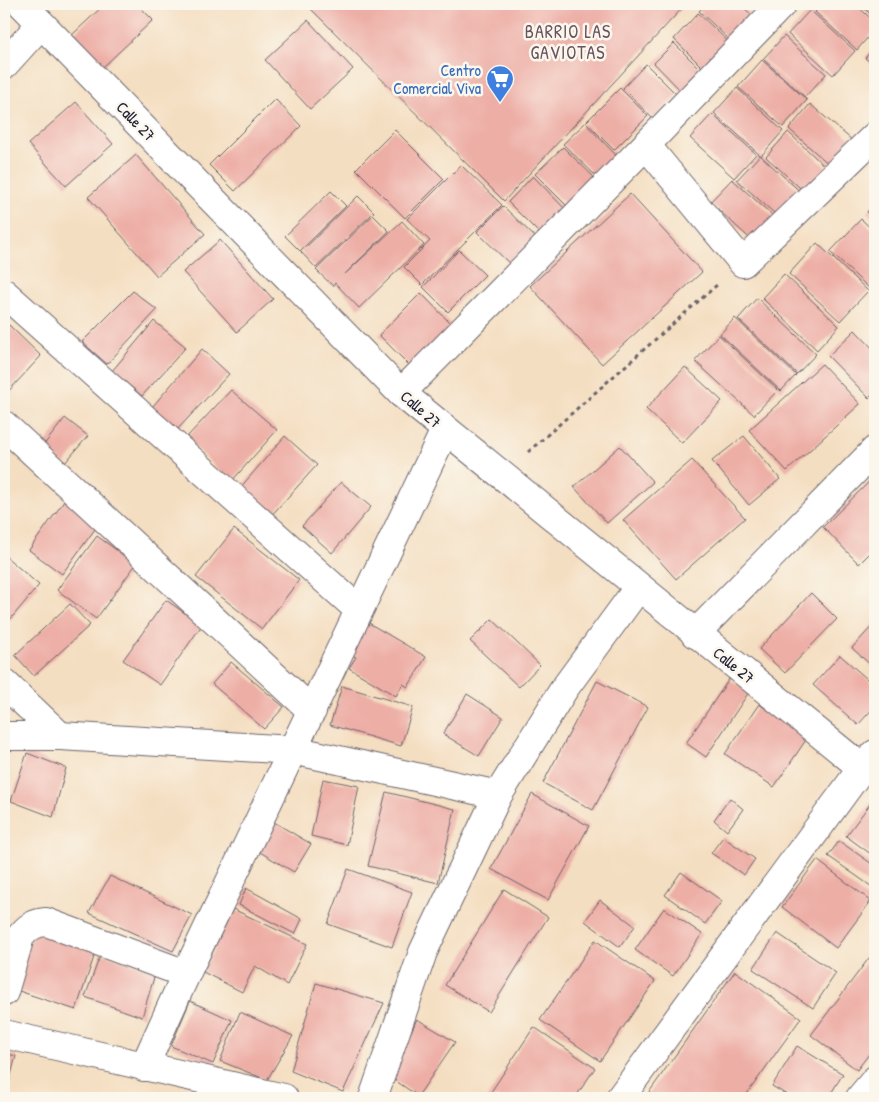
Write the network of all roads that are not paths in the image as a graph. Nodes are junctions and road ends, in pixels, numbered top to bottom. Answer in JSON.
{"nodes":[{"id":1,"x":22,"y":4,"type":"edge"},
{"id":2,"x":782,"y":4,"type":"edge"},
{"id":3,"x":41,"y":24,"type":"junction"},
{"id":4,"x":4,"y":65,"type":"edge"},
{"id":5,"x":875,"y":136,"type":"edge"},
{"id":6,"x":646,"y":145,"type":"junction"},
{"id":7,"x":4,"y":293,"type":"edge"},
{"id":8,"x":401,"y":393,"type":"junction"},
{"id":9,"x":4,"y":425,"type":"edge"},
{"id":10,"x":445,"y":430,"type":"junction"},
{"id":11,"x":875,"y":450,"type":"edge"},
{"id":12,"x":638,"y":588,"type":"junction"},
{"id":13,"x":359,"y":610,"type":"junction"},
{"id":14,"x":695,"y":634,"type":"junction"},
{"id":15,"x":4,"y":684,"type":"edge"},
{"id":16,"x":312,"y":711,"type":"junction"},
{"id":17,"x":4,"y":736,"type":"edge"},
{"id":18,"x":60,"y":736,"type":"junction"},
{"id":19,"x":293,"y":750,"type":"junction"},
{"id":20,"x":868,"y":761,"type":"edge"},
{"id":21,"x":498,"y":796,"type":"junction"},
{"id":22,"x":186,"y":974,"type":"junction"},
{"id":23,"x":4,"y":992,"type":"edge"},
{"id":24,"x":4,"y":1034,"type":"edge"},
{"id":25,"x":144,"y":1067,"type":"junction"},
{"id":26,"x":875,"y":1080,"type":"edge"},
{"id":27,"x":284,"y":1098,"type":"edge"},
{"id":28,"x":373,"y":1098,"type":"edge"},
{"id":29,"x":620,"y":1098,"type":"edge"},
{"id":30,"x":860,"y":1098,"type":"edge"}],
"edges":[{"from":1,"to":3,"type":"street","name":"Calle 27"},
{"from":2,"to":6,"type":"street"},
{"from":3,"to":4,"type":"street"},
{"from":3,"to":8,"type":"street","name":"Calle 27"},
{"from":5,"to":6,"type":"street"},
{"from":6,"to":8,"type":"street"},
{"from":7,"to":13,"type":"street"},
{"from":8,"to":10,"type":"street","name":"Calle 27"},
{"from":9,"to":16,"type":"street"},
{"from":10,"to":12,"type":"street","name":"Calle 27"},
{"from":10,"to":13,"type":"street"},
{"from":11,"to":14,"type":"street"},
{"from":12,"to":14,"type":"street","name":"Calle 27"},
{"from":12,"to":21,"type":"street"},
{"from":13,"to":16,"type":"street"},
{"from":14,"to":20,"type":"street","name":"Calle 27"},
{"from":15,"to":18,"type":"street"},
{"from":16,"to":19,"type":"street"},
{"from":17,"to":18,"type":"street"},
{"from":18,"to":19,"type":"street"},
{"from":19,"to":21,"type":"street"},
{"from":19,"to":22,"type":"street"},
{"from":20,"to":29,"type":"street"},
{"from":21,"to":28,"type":"street"},
{"from":22,"to":23,"type":"street"},
{"from":22,"to":25,"type":"street"},
{"from":24,"to":25,"type":"street"},
{"from":25,"to":27,"type":"street"},
{"from":26,"to":30,"type":"street"}]}
